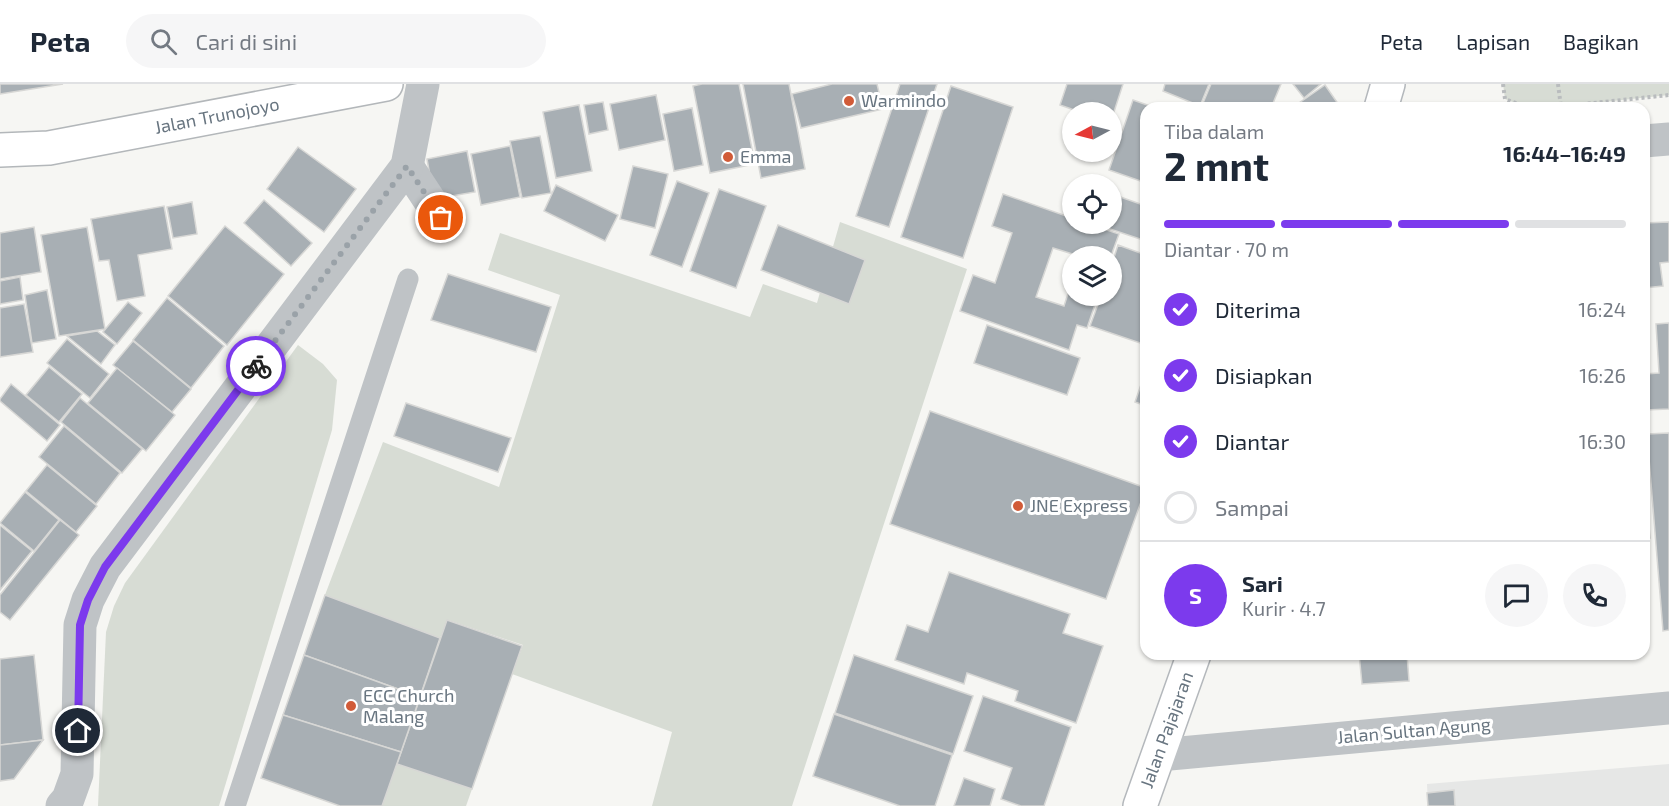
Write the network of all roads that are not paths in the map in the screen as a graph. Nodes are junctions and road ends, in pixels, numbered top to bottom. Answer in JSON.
{"nodes":[{"id":1,"x":386,"y":84,"type":"edge"},
{"id":2,"x":423,"y":84,"type":"edge"},
{"id":3,"x":1388,"y":84,"type":"edge"},
{"id":4,"x":1383,"y":102,"type":"edge"},
{"id":5,"x":1669,"y":139,"type":"edge"},
{"id":6,"x":1650,"y":141,"type":"edge"},
{"id":7,"x":49,"y":148,"type":"junction"},
{"id":8,"x":0,"y":150,"type":"edge"},
{"id":9,"x":0,"y":165,"type":"edge"},
{"id":10,"x":407,"y":166,"type":"junction"},
{"id":11,"x":441,"y":218,"type":"dead end"},
{"id":12,"x":408,"y":279,"type":"dead end"},
{"id":13,"x":1192,"y":660,"type":"edge"},
{"id":14,"x":1669,"y":708,"type":"edge"},
{"id":15,"x":1159,"y":755,"type":"junction"},
{"id":16,"x":62,"y":806,"type":"edge"},
{"id":17,"x":235,"y":806,"type":"edge"},
{"id":18,"x":1140,"y":806,"type":"edge"}],
"edges":[{"from":1,"to":7,"type":"main road","name":"Jalan Trunojoyo"},
{"from":2,"to":10,"type":"street"},
{"from":3,"to":4,"type":"main road"},
{"from":5,"to":6,"type":"street"},
{"from":7,"to":8,"type":"main road","name":"Jalan Trunojoyo"},
{"from":7,"to":9,"type":"main road","name":"Jalan Trunojoyo"},
{"from":10,"to":11,"type":"street"},
{"from":10,"to":16,"type":"street"},
{"from":12,"to":17,"type":"lane"},
{"from":13,"to":15,"type":"main road","name":"Jalan Pajajaran"},
{"from":14,"to":15,"type":"street","name":"Jalan Sultan Agung"},
{"from":15,"to":18,"type":"main road","name":"Jalan Pajajaran"}]}
